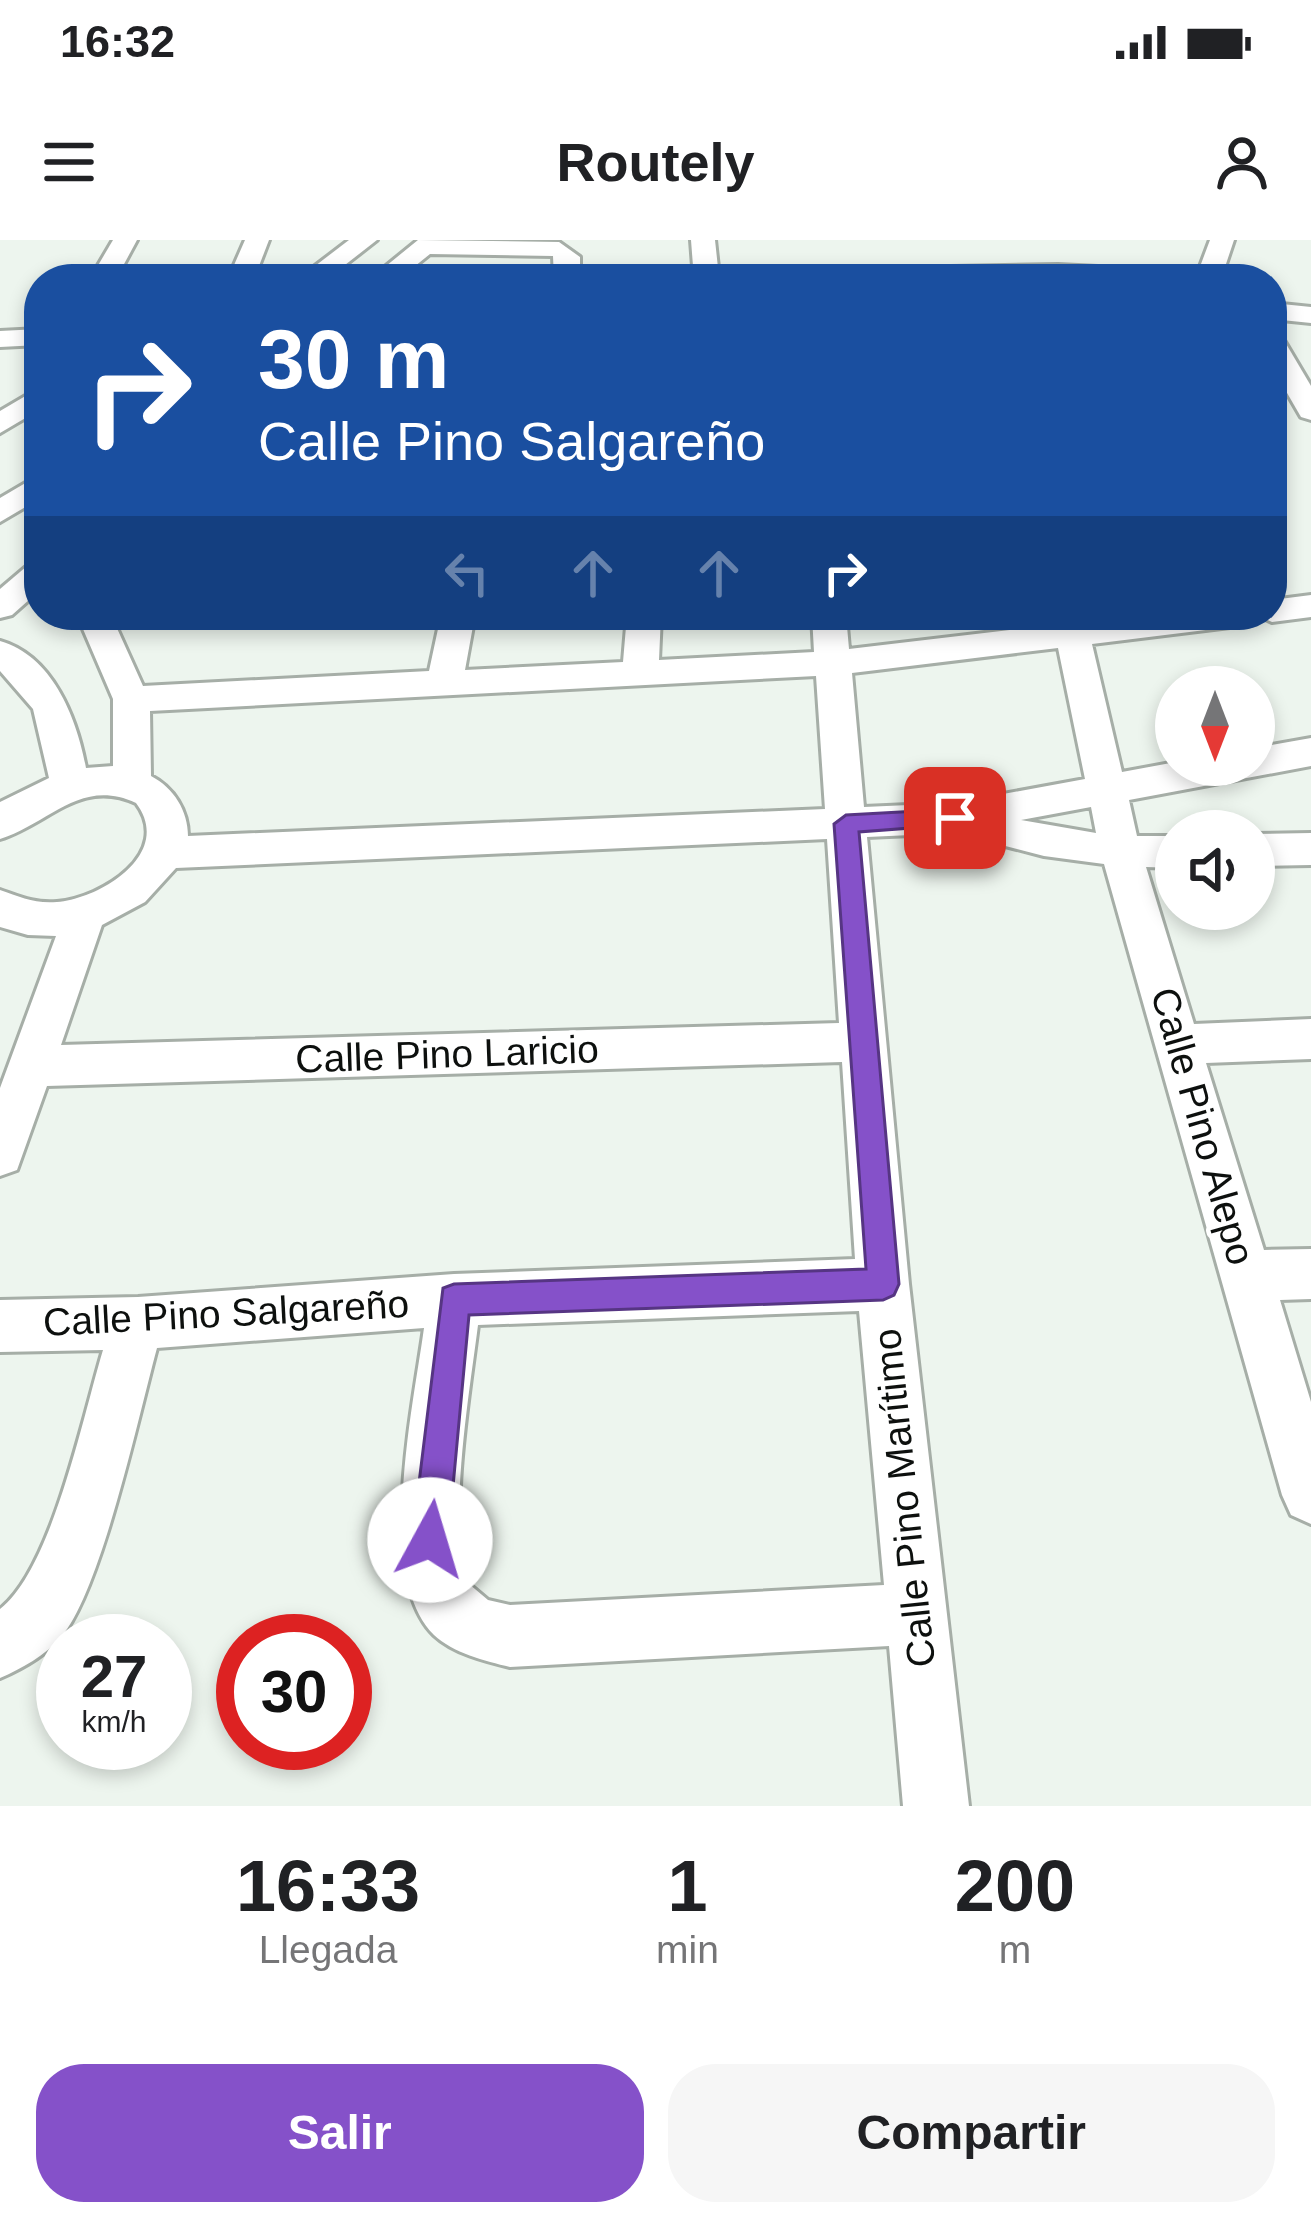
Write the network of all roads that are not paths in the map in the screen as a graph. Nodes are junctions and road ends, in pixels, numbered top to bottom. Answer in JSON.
{"nodes":[{"id":1,"x":365,"y":240,"type":"edge"},
{"id":2,"x":428,"y":243,"type":"edge"},
{"id":3,"x":331,"y":264,"type":"edge"},
{"id":4,"x":402,"y":264,"type":"edge"},
{"id":5,"x":568,"y":264,"type":"edge"},
{"id":6,"x":1287,"y":369,"type":"edge"},
{"id":7,"x":1311,"y":411,"type":"edge"},
{"id":8,"x":24,"y":586,"type":"edge"},
{"id":9,"x":0,"y":607,"type":"edge"},
{"id":10,"x":101,"y":630,"type":"edge"},
{"id":11,"x":455,"y":630,"type":"edge"},
{"id":12,"x":643,"y":630,"type":"edge"},
{"id":13,"x":997,"y":630,"type":"edge"},
{"id":14,"x":1072,"y":630,"type":"edge"},
{"id":15,"x":831,"y":639,"type":"edge"},
{"id":16,"x":0,"y":653,"type":"edge"},
{"id":17,"x":640,"y":673,"type":"junction"},
{"id":18,"x":445,"y":681,"type":"junction"},
{"id":19,"x":131,"y":699,"type":"junction"},
{"id":20,"x":1311,"y":752,"type":"edge"},
{"id":21,"x":1275,"y":758,"type":"edge"},
{"id":22,"x":1155,"y":779,"type":"edge"},
{"id":23,"x":69,"y":784,"type":"junction"},
{"id":24,"x":132,"y":786,"type":"junction"},
{"id":25,"x":1103,"y":788,"type":"junction"},
{"id":26,"x":955,"y":818,"type":"junction"},
{"id":27,"x":0,"y":824,"type":"edge"},
{"id":28,"x":846,"y":824,"type":"junction"},
{"id":29,"x":1311,"y":849,"type":"edge"},
{"id":30,"x":1275,"y":850,"type":"edge"},
{"id":31,"x":1155,"y":852,"type":"edge"},
{"id":32,"x":163,"y":853,"type":"junction"},
{"id":33,"x":1121,"y":853,"type":"junction"},
{"id":34,"x":2,"y":914,"type":"edge"},
{"id":35,"x":85,"y":914,"type":"junction"},
{"id":36,"x":1311,"y":1039,"type":"edge"},
{"id":37,"x":862,"y":1042,"type":"junction"},
{"id":38,"x":1181,"y":1044,"type":"junction"},
{"id":39,"x":32,"y":1066,"type":"junction"},
{"id":40,"x":0,"y":1154,"type":"edge"},
{"id":41,"x":1311,"y":1274,"type":"edge"},
{"id":42,"x":1246,"y":1276,"type":"junction"},
{"id":43,"x":883,"y":1284,"type":"junction"},
{"id":44,"x":454,"y":1300,"type":"junction"},
{"id":45,"x":138,"y":1322,"type":"junction"},
{"id":46,"x":0,"y":1326,"type":"edge"},
{"id":47,"x":1311,"y":1495,"type":"edge"},
{"id":48,"x":914,"y":1614,"type":"junction"},
{"id":49,"x":0,"y":1647,"type":"edge"},
{"id":50,"x":936,"y":1806,"type":"edge"}],
"edges":[{"from":1,"to":3,"type":"street"},
{"from":2,"to":4,"type":"street"},
{"from":2,"to":5,"type":"street"},
{"from":6,"to":7,"type":"street"},
{"from":8,"to":9,"type":"street"},
{"from":10,"to":19,"type":"street"},
{"from":11,"to":18,"type":"street"},
{"from":12,"to":17,"type":"street"},
{"from":13,"to":15,"type":"street"},
{"from":14,"to":25,"type":"street","name":"Calle Pino Alepo"},
{"from":15,"to":17,"type":"street"},
{"from":15,"to":28,"type":"street","name":"Calle Pino Marítimo"},
{"from":16,"to":23,"type":"street"},
{"from":17,"to":18,"type":"street"},
{"from":18,"to":19,"type":"street"},
{"from":19,"to":24,"type":"street"},
{"from":20,"to":21,"type":"street"},
{"from":22,"to":25,"type":"street"},
{"from":23,"to":24,"type":"street"},
{"from":23,"to":27,"type":"street"},
{"from":24,"to":32,"type":"street"},
{"from":25,"to":26,"type":"street"},
{"from":25,"to":33,"type":"street","name":"Calle Pino Alepo"},
{"from":26,"to":28,"type":"street"},
{"from":26,"to":33,"type":"street"},
{"from":28,"to":32,"type":"street"},
{"from":28,"to":37,"type":"street","name":"Calle Pino Marítimo"},
{"from":29,"to":30,"type":"street"},
{"from":31,"to":33,"type":"street"},
{"from":32,"to":35,"type":"street"},
{"from":33,"to":38,"type":"street","name":"Calle Pino Alepo"},
{"from":34,"to":35,"type":"street"},
{"from":35,"to":39,"type":"street"},
{"from":36,"to":38,"type":"street"},
{"from":37,"to":39,"type":"street","name":"Calle Pino Laricio"},
{"from":37,"to":43,"type":"street","name":"Calle Pino Marítimo"},
{"from":38,"to":42,"type":"street","name":"Calle Pino Alepo"},
{"from":39,"to":40,"type":"street"},
{"from":41,"to":42,"type":"street"},
{"from":42,"to":47,"type":"street","name":"Calle Pino Alepo"},
{"from":43,"to":44,"type":"street","name":"Calle Pino Salgareño"},
{"from":43,"to":48,"type":"street","name":"Calle Pino Marítimo"},
{"from":44,"to":45,"type":"street","name":"Calle Pino Salgareño"},
{"from":44,"to":48,"type":"street"},
{"from":45,"to":46,"type":"street","name":"Calle Pino Salgareño"},
{"from":45,"to":49,"type":"street"},
{"from":48,"to":50,"type":"street","name":"Calle Pino Marítimo"}]}
